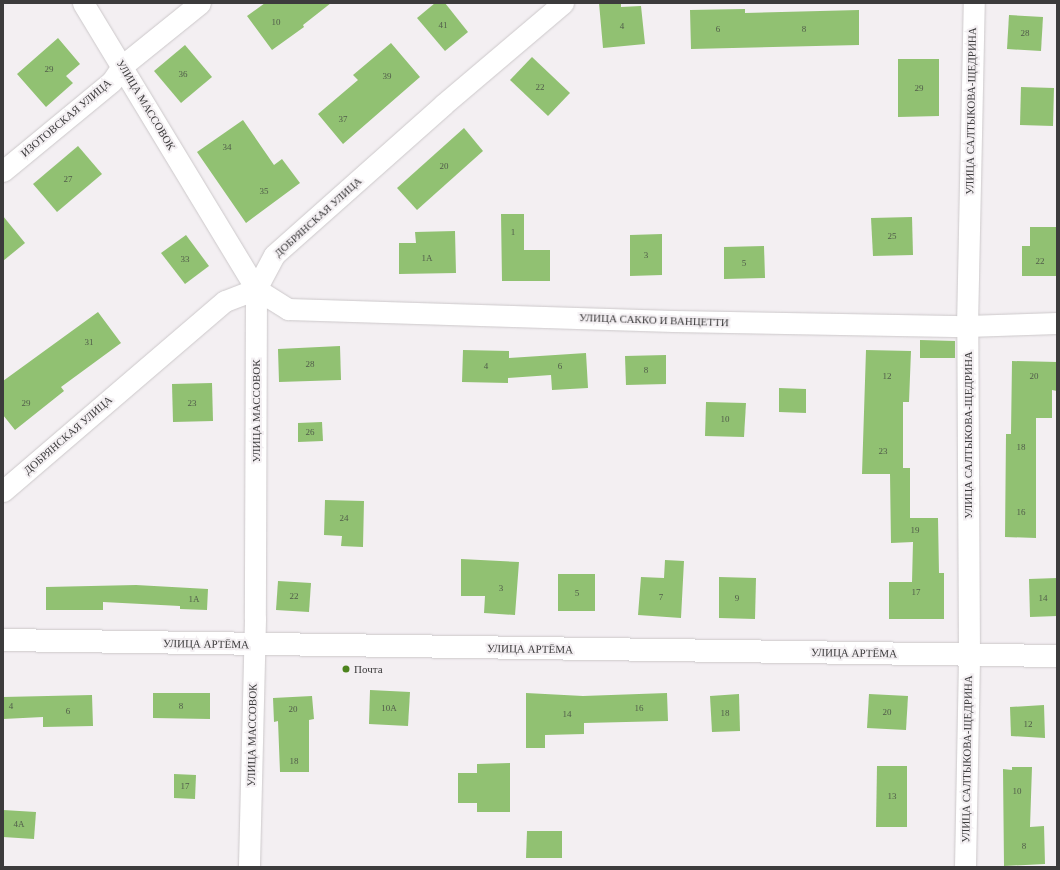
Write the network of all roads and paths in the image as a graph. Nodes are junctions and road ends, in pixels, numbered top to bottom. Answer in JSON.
{"nodes":[{"id":1,"x":83,"y":3,"type":"edge"},
{"id":2,"x":200,"y":3,"type":"edge"},
{"id":3,"x":563,"y":3,"type":"edge"},
{"id":4,"x":974,"y":3,"type":"edge"},
{"id":5,"x":122,"y":66,"type":"junction"},
{"id":6,"x":3,"y":171,"type":"edge"},
{"id":7,"x":256,"y":289,"type":"junction"},
{"id":8,"x":1057,"y":323,"type":"edge"},
{"id":9,"x":967,"y":326,"type":"junction"},
{"id":10,"x":3,"y":491,"type":"edge"},
{"id":11,"x":3,"y":640,"type":"edge"},
{"id":12,"x":254,"y":645,"type":"junction"},
{"id":13,"x":969,"y":655,"type":"junction"},
{"id":14,"x":1057,"y":656,"type":"edge"},
{"id":15,"x":249,"y":867,"type":"edge"},
{"id":16,"x":965,"y":867,"type":"edge"}],
"edges":[{"from":1,"to":5,"type":"street","name":"УЛИЦА МАССОВОК"},
{"from":2,"to":5,"type":"street","name":"ИЗОТОВСКАЯ УЛИЦА"},
{"from":3,"to":7,"type":"street","name":"ДОБРЯНСКАЯ УЛИЦА"},
{"from":4,"to":9,"type":"street","name":"УЛИЦА САЛТЫКОВА-ЩЕДРИНА"},
{"from":5,"to":6,"type":"street","name":"ИЗОТОВСКАЯ УЛИЦА"},
{"from":5,"to":7,"type":"street","name":"УЛИЦА МАССОВОК"},
{"from":7,"to":9,"type":"street","name":"УЛИЦА САККО И ВАНЦЕТТИ"},
{"from":7,"to":10,"type":"street","name":"ДОБРЯНСКАЯ УЛИЦА"},
{"from":7,"to":12,"type":"street","name":"УЛИЦА МАССОВОК"},
{"from":8,"to":9,"type":"street","name":"УЛИЦА САККО И ВАНЦЕТТИ"},
{"from":9,"to":13,"type":"street","name":"УЛИЦА САЛТЫКОВА-ЩЕДРИНА"},
{"from":11,"to":12,"type":"street","name":"УЛИЦА АРТЁМА"},
{"from":12,"to":13,"type":"street","name":"УЛИЦА АРТЁМА"},
{"from":12,"to":15,"type":"street","name":"УЛИЦА МАССОВОК"},
{"from":13,"to":14,"type":"street","name":"УЛИЦА АРТЁМА"},
{"from":13,"to":16,"type":"street","name":"УЛИЦА САЛТЫКОВА-ЩЕДРИНА"}]}
